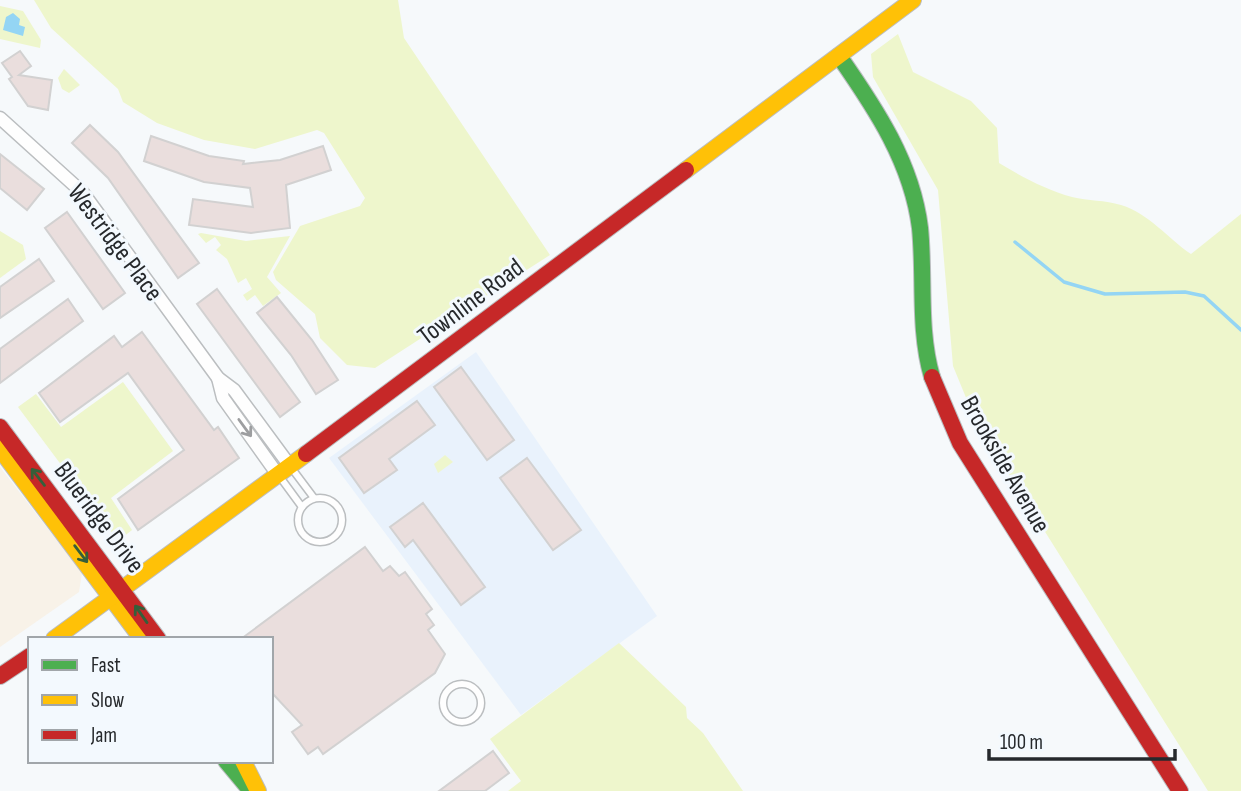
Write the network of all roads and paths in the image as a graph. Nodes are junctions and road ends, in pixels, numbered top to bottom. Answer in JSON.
{"nodes":[{"id":1,"x":914,"y":0,"type":"edge"},
{"id":2,"x":839,"y":56,"type":"junction"},
{"id":3,"x":0,"y":118,"type":"edge"},
{"id":4,"x":0,"y":427,"type":"edge"},
{"id":5,"x":0,"y":449,"type":"edge"},
{"id":6,"x":284,"y":471,"type":"junction"},
{"id":7,"x":314,"y":498,"type":"junction"},
{"id":8,"x":302,"y":507,"type":"junction"},
{"id":9,"x":118,"y":594,"type":"junction"},
{"id":10,"x":57,"y":637,"type":"edge"},
{"id":11,"x":141,"y":637,"type":"edge"},
{"id":12,"x":156,"y":637,"type":"edge"},
{"id":13,"x":28,"y":657,"type":"edge"},
{"id":14,"x":0,"y":676,"type":"edge"},
{"id":15,"x":468,"y":721,"type":"joint"},
{"id":16,"x":228,"y":763,"type":"edge"},
{"id":17,"x":244,"y":763,"type":"edge"},
{"id":18,"x":250,"y":791,"type":"edge"},
{"id":19,"x":258,"y":791,"type":"edge"},
{"id":20,"x":1180,"y":791,"type":"edge"}],
"edges":[{"from":1,"to":2,"type":"street","name":"Townline Road"},
{"from":2,"to":6,"type":"street","name":"Townline Road"},
{"from":2,"to":20,"type":"street","name":"Brookside Avenue"},
{"from":3,"to":6,"type":"street","name":"Westridge Place"},
{"from":9,"to":4,"type":"street","name":"Blueridge Drive","one_way":true},
{"from":5,"to":9,"type":"street","name":"Blueridge Drive","one_way":true},
{"from":6,"to":7,"type":"lane"},
{"from":6,"to":8,"type":"lane"},
{"from":6,"to":9,"type":"street","name":"Townline Road"},
{"from":7,"to":8,"type":"lane"},
{"from":7,"to":8,"type":"lane"},
{"from":9,"to":10,"type":"street","name":"Townline Road"},
{"from":9,"to":11,"type":"street","name":"Blueridge Drive"},
{"from":12,"to":9,"type":"street","name":"Blueridge Drive","one_way":true},
{"from":13,"to":14,"type":"street"},
{"from":15,"to":15,"type":"lane"},
{"from":16,"to":18,"type":"street"},
{"from":17,"to":19,"type":"street"}]}
